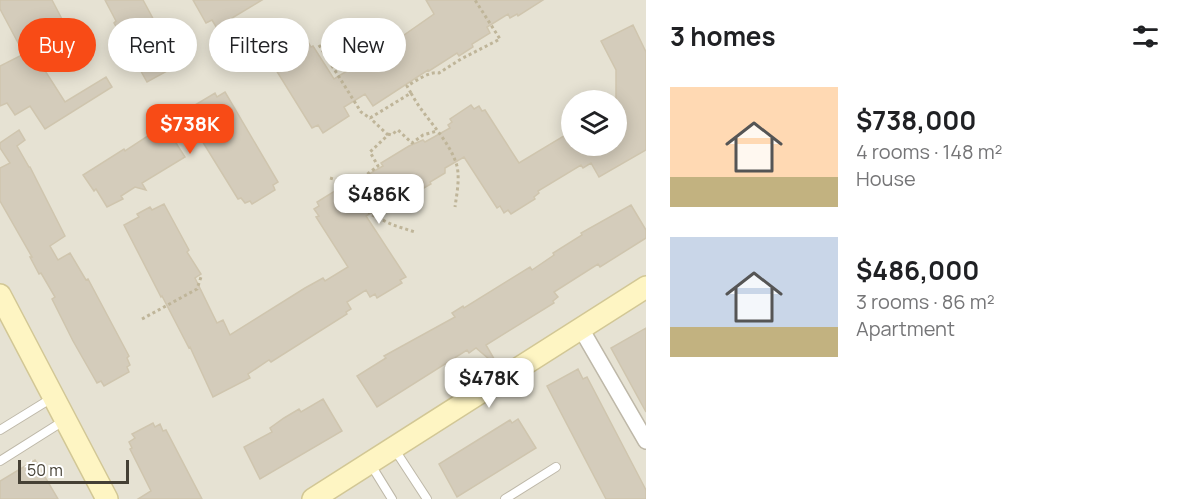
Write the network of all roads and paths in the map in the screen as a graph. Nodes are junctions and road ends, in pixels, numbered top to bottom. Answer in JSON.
{"nodes":[{"id":1,"x":476,"y":0,"type":"edge"},
{"id":2,"x":319,"y":45,"type":"dead end"},
{"id":3,"x":411,"y":93,"type":"junction"},
{"id":4,"x":370,"y":118,"type":"junction"},
{"id":5,"x":437,"y":131,"type":"junction"},
{"id":6,"x":387,"y":134,"type":"junction"},
{"id":7,"x":330,"y":178,"type":"dead end"},
{"id":8,"x":353,"y":185,"type":"junction"},
{"id":9,"x":455,"y":207,"type":"dead end"},
{"id":10,"x":415,"y":232,"type":"dead end"},
{"id":11,"x":201,"y":277,"type":"dead end"},
{"id":12,"x":646,"y":287,"type":"edge"},
{"id":13,"x":0,"y":295,"type":"edge"},
{"id":14,"x":142,"y":319,"type":"dead end"},
{"id":15,"x":580,"y":327,"type":"junction"},
{"id":16,"x":54,"y":397,"type":"junction"},
{"id":17,"x":66,"y":420,"type":"junction"},
{"id":18,"x":0,"y":430,"type":"edge"},
{"id":19,"x":646,"y":441,"type":"edge"},
{"id":20,"x":393,"y":447,"type":"junction"},
{"id":21,"x":0,"y":461,"type":"edge"},
{"id":22,"x":370,"y":464,"type":"junction"},
{"id":23,"x":555,"y":467,"type":"dead end"},
{"id":24,"x":107,"y":499,"type":"edge"},
{"id":25,"x":313,"y":499,"type":"edge"},
{"id":26,"x":392,"y":499,"type":"edge"},
{"id":27,"x":427,"y":499,"type":"edge"},
{"id":28,"x":505,"y":499,"type":"edge"}],
"edges":[{"from":1,"to":3,"type":"path"},
{"from":2,"to":4,"type":"path"},
{"from":3,"to":4,"type":"path"},
{"from":3,"to":5,"type":"path"},
{"from":4,"to":6,"type":"path"},
{"from":5,"to":6,"type":"path"},
{"from":5,"to":9,"type":"path"},
{"from":6,"to":8,"type":"path"},
{"from":7,"to":8,"type":"path"},
{"from":8,"to":10,"type":"path"},
{"from":11,"to":14,"type":"path"},
{"from":12,"to":15,"type":"street"},
{"from":13,"to":16,"type":"street"},
{"from":15,"to":19,"type":"street"},
{"from":15,"to":20,"type":"street"},
{"from":16,"to":17,"type":"street"},
{"from":16,"to":18,"type":"lane"},
{"from":17,"to":21,"type":"lane"},
{"from":17,"to":24,"type":"street"},
{"from":20,"to":22,"type":"street"},
{"from":20,"to":27,"type":"lane"},
{"from":22,"to":25,"type":"street"},
{"from":22,"to":26,"type":"lane"},
{"from":23,"to":28,"type":"lane"}]}
